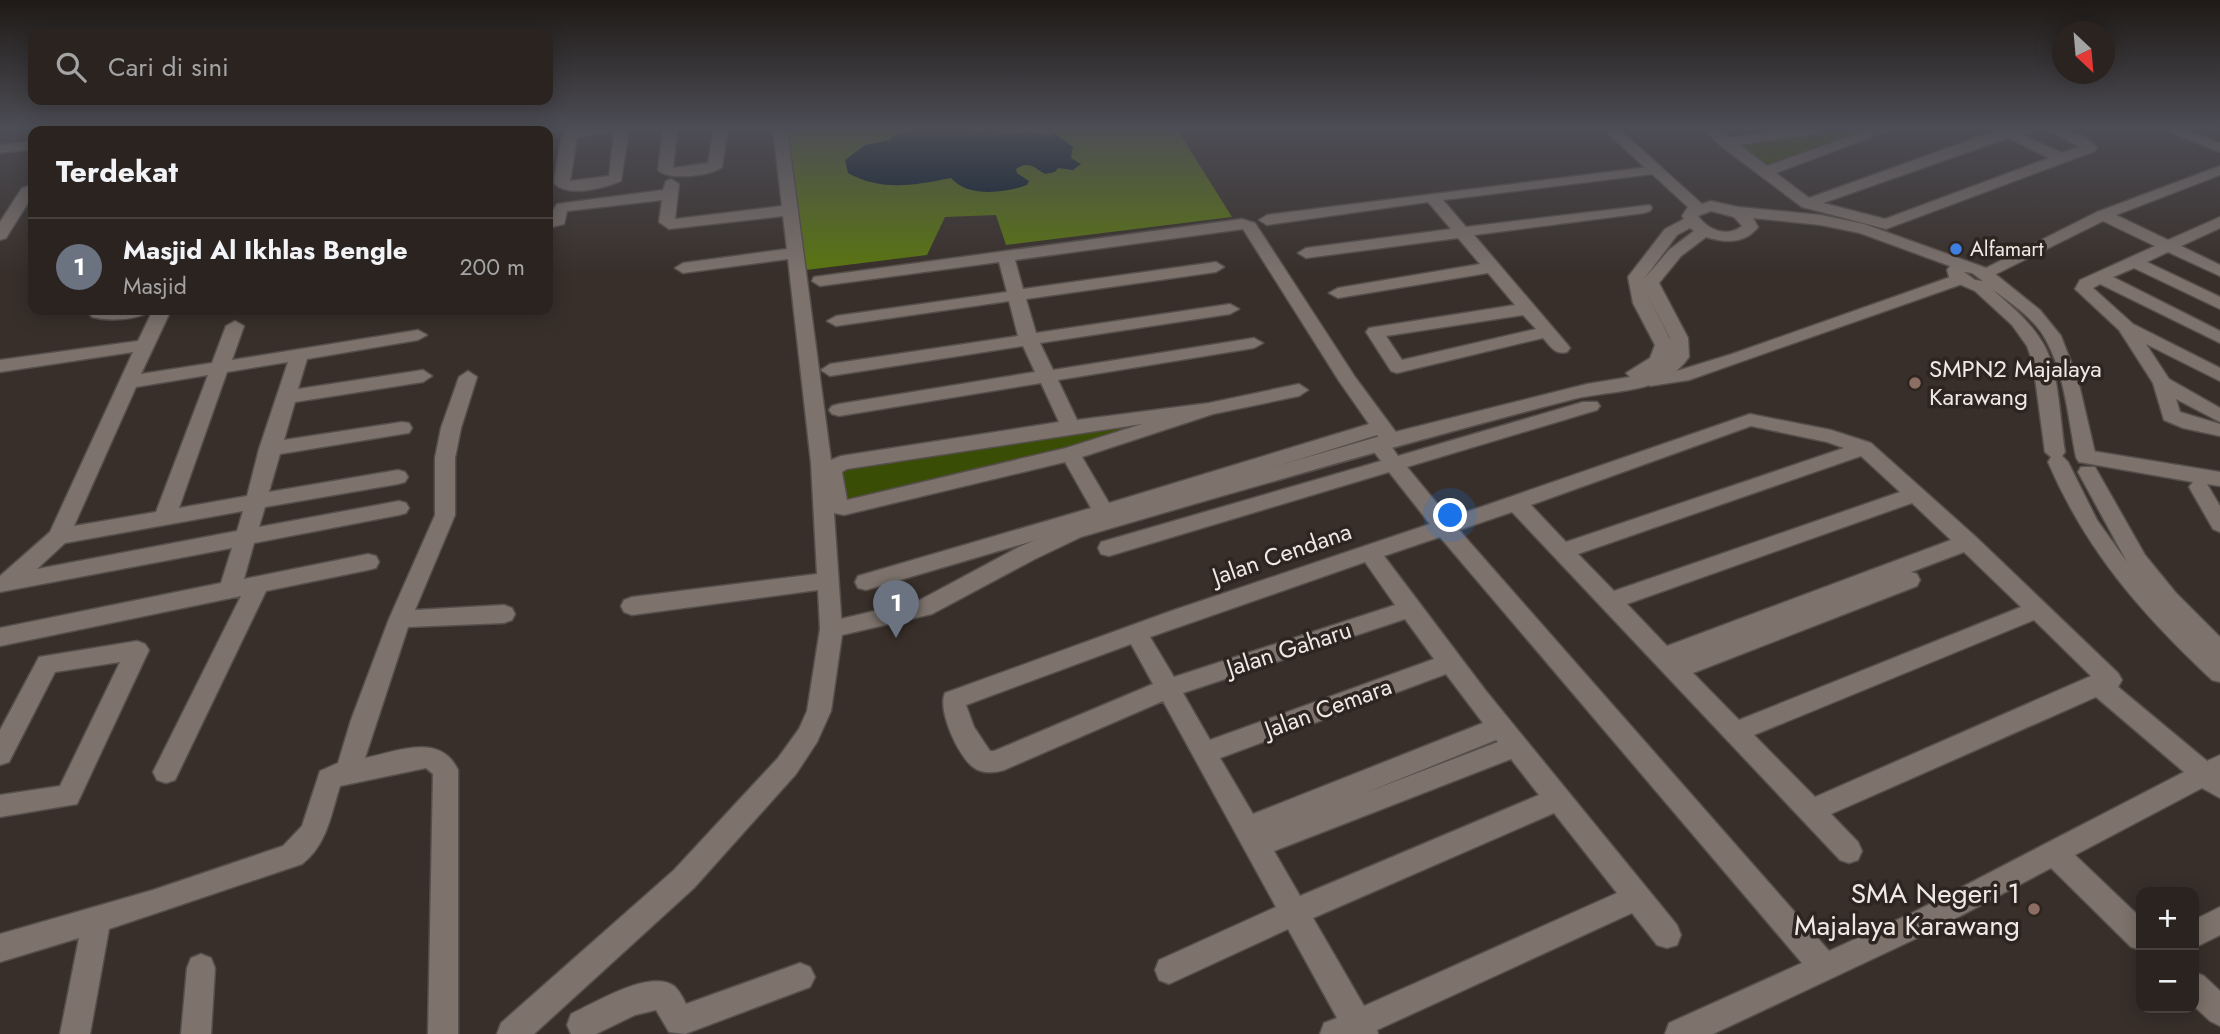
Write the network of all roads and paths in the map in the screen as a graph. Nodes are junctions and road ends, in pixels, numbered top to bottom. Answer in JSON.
{"nodes":[{"id":1,"x":564,"y":177,"type":"edge"},
{"id":2,"x":616,"y":177,"type":"edge"},
{"id":3,"x":787,"y":177,"type":"edge"},
{"id":4,"x":1596,"y":177,"type":"edge"},
{"id":5,"x":1663,"y":177,"type":"edge"},
{"id":6,"x":1667,"y":177,"type":"edge"},
{"id":7,"x":1772,"y":177,"type":"edge"},
{"id":8,"x":1877,"y":177,"type":"edge"},
{"id":9,"x":2011,"y":177,"type":"edge"},
{"id":10,"x":2207,"y":177,"type":"edge"},
{"id":11,"x":28,"y":191,"type":"edge"},
{"id":12,"x":1432,"y":197,"type":"junction"},
{"id":13,"x":1807,"y":204,"type":"junction"},
{"id":14,"x":1644,"y":208,"type":"dead end"},
{"id":15,"x":791,"y":210,"type":"junction"},
{"id":16,"x":2103,"y":215,"type":"junction"},
{"id":17,"x":1701,"y":216,"type":"junction"},
{"id":18,"x":1743,"y":217,"type":"junction"},
{"id":19,"x":1267,"y":220,"type":"dead end"},
{"id":20,"x":553,"y":222,"type":"edge"},
{"id":21,"x":2220,"y":222,"type":"edge"},
{"id":22,"x":2202,"y":230,"type":"junction"},
{"id":23,"x":1462,"y":232,"type":"junction"},
{"id":24,"x":0,"y":235,"type":"edge"},
{"id":25,"x":2220,"y":239,"type":"edge"},
{"id":26,"x":2169,"y":247,"type":"junction"},
{"id":27,"x":795,"y":253,"type":"junction"},
{"id":28,"x":1306,"y":253,"type":"dead end"},
{"id":29,"x":1006,"y":257,"type":"junction"},
{"id":30,"x":2135,"y":262,"type":"junction"},
{"id":31,"x":1216,"y":267,"type":"dead end"},
{"id":32,"x":1491,"y":267,"type":"junction"},
{"id":33,"x":683,"y":268,"type":"dead end"},
{"id":34,"x":2220,"y":271,"type":"edge"},
{"id":35,"x":1960,"y":273,"type":"junction"},
{"id":36,"x":2100,"y":277,"type":"junction"},
{"id":37,"x":1986,"y":280,"type":"junction"},
{"id":38,"x":820,"y":281,"type":"dead end"},
{"id":39,"x":1338,"y":293,"type":"dead end"},
{"id":40,"x":1016,"y":295,"type":"junction"},
{"id":41,"x":2220,"y":304,"type":"edge"},
{"id":42,"x":1230,"y":309,"type":"dead end"},
{"id":43,"x":1526,"y":309,"type":"junction"},
{"id":44,"x":160,"y":315,"type":"edge"},
{"id":45,"x":836,"y":321,"type":"dead end"},
{"id":46,"x":235,"y":326,"type":"dead end"},
{"id":47,"x":2126,"y":327,"type":"junction"},
{"id":48,"x":1547,"y":331,"type":"junction"},
{"id":49,"x":418,"y":335,"type":"dead end"},
{"id":50,"x":1028,"y":338,"type":"junction"},
{"id":51,"x":2220,"y":338,"type":"edge"},
{"id":52,"x":1254,"y":343,"type":"dead end"},
{"id":53,"x":145,"y":345,"type":"junction"},
{"id":54,"x":1561,"y":348,"type":"dead end"},
{"id":55,"x":299,"y":354,"type":"junction"},
{"id":56,"x":0,"y":366,"type":"edge"},
{"id":57,"x":220,"y":368,"type":"junction"},
{"id":58,"x":830,"y":370,"type":"dead end"},
{"id":59,"x":2220,"y":375,"type":"edge"},
{"id":60,"x":423,"y":376,"type":"dead end"},
{"id":61,"x":468,"y":377,"type":"dead end"},
{"id":62,"x":1045,"y":377,"type":"junction"},
{"id":63,"x":1650,"y":380,"type":"junction"},
{"id":64,"x":129,"y":382,"type":"junction"},
{"id":65,"x":2162,"y":383,"type":"junction"},
{"id":66,"x":1298,"y":390,"type":"dead end"},
{"id":67,"x":286,"y":397,"type":"junction"},
{"id":68,"x":1589,"y":398,"type":"junction"},
{"id":69,"x":1209,"y":409,"type":"junction"},
{"id":70,"x":838,"y":410,"type":"dead end"},
{"id":71,"x":2220,"y":416,"type":"edge"},
{"id":72,"x":1071,"y":427,"type":"junction"},
{"id":73,"x":402,"y":428,"type":"dead end"},
{"id":74,"x":2220,"y":430,"type":"edge"},
{"id":75,"x":1383,"y":437,"type":"junction"},
{"id":76,"x":1864,"y":448,"type":"junction"},
{"id":77,"x":269,"y":449,"type":"junction"},
{"id":78,"x":1070,"y":454,"type":"junction"},
{"id":79,"x":2057,"y":457,"type":"junction"},
{"id":80,"x":1393,"y":465,"type":"junction"},
{"id":81,"x":2089,"y":465,"type":"junction"},
{"id":82,"x":398,"y":477,"type":"dead end"},
{"id":83,"x":2220,"y":479,"type":"edge"},
{"id":84,"x":2199,"y":487,"type":"junction"},
{"id":85,"x":2220,"y":491,"type":"edge"},
{"id":86,"x":1914,"y":495,"type":"junction"},
{"id":87,"x":254,"y":502,"type":"junction"},
{"id":88,"x":1516,"y":503,"type":"junction"},
{"id":89,"x":399,"y":508,"type":"dead end"},
{"id":90,"x":1104,"y":513,"type":"junction"},
{"id":91,"x":164,"y":519,"type":"junction"},
{"id":92,"x":2220,"y":524,"type":"edge"},
{"id":93,"x":1445,"y":528,"type":"junction"},
{"id":94,"x":59,"y":536,"type":"junction"},
{"id":95,"x":246,"y":536,"type":"junction"},
{"id":96,"x":1109,"y":548,"type":"dead end"},
{"id":97,"x":1974,"y":548,"type":"junction"},
{"id":98,"x":1369,"y":551,"type":"junction"},
{"id":99,"x":1562,"y":551,"type":"junction"},
{"id":100,"x":368,"y":562,"type":"dead end"},
{"id":101,"x":830,"y":580,"type":"junction"},
{"id":102,"x":866,"y":582,"type":"dead end"},
{"id":103,"x":2,"y":588,"type":"edge"},
{"id":104,"x":245,"y":592,"type":"junction"},
{"id":105,"x":1610,"y":601,"type":"junction"},
{"id":106,"x":632,"y":606,"type":"dead end"},
{"id":107,"x":1409,"y":609,"type":"junction"},
{"id":108,"x":2039,"y":609,"type":"junction"},
{"id":109,"x":504,"y":614,"type":"dead end"},
{"id":110,"x":400,"y":619,"type":"junction"},
{"id":111,"x":831,"y":629,"type":"junction"},
{"id":112,"x":1137,"y":634,"type":"junction"},
{"id":113,"x":0,"y":638,"type":"edge"},
{"id":114,"x":2220,"y":652,"type":"edge"},
{"id":115,"x":1450,"y":663,"type":"junction"},
{"id":116,"x":1669,"y":663,"type":"junction"},
{"id":117,"x":2220,"y":673,"type":"edge"},
{"id":118,"x":2103,"y":682,"type":"junction"},
{"id":119,"x":1169,"y":688,"type":"junction"},
{"id":120,"x":1735,"y":732,"type":"junction"},
{"id":121,"x":1507,"y":737,"type":"junction"},
{"id":122,"x":1206,"y":752,"type":"junction"},
{"id":123,"x":0,"y":754,"type":"edge"},
{"id":124,"x":166,"y":772,"type":"dead end"},
{"id":125,"x":348,"y":772,"type":"junction"},
{"id":126,"x":2216,"y":772,"type":"edge"},
{"id":127,"x":1556,"y":800,"type":"junction"},
{"id":128,"x":0,"y":806,"type":"edge"},
{"id":129,"x":1811,"y":811,"type":"junction"},
{"id":130,"x":1252,"y":837,"type":"junction"},
{"id":131,"x":1849,"y":851,"type":"dead end"},
{"id":132,"x":2054,"y":853,"type":"junction"},
{"id":133,"x":1637,"y":897,"type":"junction"},
{"id":134,"x":1293,"y":913,"type":"junction"},
{"id":135,"x":97,"y":920,"type":"junction"},
{"id":136,"x":2220,"y":920,"type":"edge"},
{"id":137,"x":2136,"y":932,"type":"edge"},
{"id":138,"x":2199,"y":932,"type":"edge"},
{"id":139,"x":1667,"y":935,"type":"dead end"},
{"id":140,"x":0,"y":948,"type":"edge"},
{"id":141,"x":1824,"y":967,"type":"junction"},
{"id":142,"x":201,"y":968,"type":"dead end"},
{"id":143,"x":1169,"y":970,"type":"dead end"},
{"id":144,"x":800,"y":977,"type":"dead end"},
{"id":145,"x":2199,"y":991,"type":"edge"},
{"id":146,"x":2220,"y":1011,"type":"edge"},
{"id":147,"x":582,"y":1025,"type":"dead end"},
{"id":148,"x":682,"y":1028,"type":"edge"},
{"id":149,"x":1351,"y":1031,"type":"edge"},
{"id":150,"x":75,"y":1034,"type":"edge"},
{"id":151,"x":197,"y":1034,"type":"edge"},
{"id":152,"x":443,"y":1034,"type":"edge"},
{"id":153,"x":512,"y":1034,"type":"edge"},
{"id":154,"x":1681,"y":1034,"type":"edge"}],
"edges":[{"from":1,"to":2,"type":"street"},
{"from":3,"to":15,"type":"street"},
{"from":4,"to":12,"type":"street"},
{"from":5,"to":17,"type":"street"},
{"from":6,"to":17,"type":"street"},
{"from":7,"to":13,"type":"street"},
{"from":8,"to":13,"type":"street"},
{"from":9,"to":13,"type":"street"},
{"from":10,"to":16,"type":"street"},
{"from":11,"to":24,"type":"street"},
{"from":12,"to":19,"type":"street"},
{"from":12,"to":23,"type":"street"},
{"from":14,"to":23,"type":"street"},
{"from":15,"to":20,"type":"street"},
{"from":15,"to":27,"type":"street"},
{"from":16,"to":26,"type":"street"},
{"from":16,"to":37,"type":"street"},
{"from":17,"to":18,"type":"street"},
{"from":17,"to":18,"type":"street"},
{"from":17,"to":63,"type":"street"},
{"from":17,"to":68,"type":"street"},
{"from":18,"to":35,"type":"street"},
{"from":21,"to":22,"type":"street"},
{"from":22,"to":25,"type":"street"},
{"from":22,"to":26,"type":"street"},
{"from":23,"to":28,"type":"street"},
{"from":23,"to":32,"type":"street"},
{"from":26,"to":30,"type":"street"},
{"from":26,"to":34,"type":"street"},
{"from":27,"to":33,"type":"street"},
{"from":27,"to":101,"type":"street"},
{"from":29,"to":38,"type":"street"},
{"from":29,"to":40,"type":"street"},
{"from":29,"to":75,"type":"street"},
{"from":30,"to":36,"type":"street"},
{"from":30,"to":41,"type":"street"},
{"from":31,"to":40,"type":"street"},
{"from":32,"to":39,"type":"street"},
{"from":32,"to":43,"type":"street"},
{"from":35,"to":37,"type":"street"},
{"from":35,"to":63,"type":"street"},
{"from":36,"to":47,"type":"street"},
{"from":36,"to":51,"type":"street"},
{"from":37,"to":79,"type":"street"},
{"from":37,"to":81,"type":"street"},
{"from":40,"to":45,"type":"street"},
{"from":40,"to":50,"type":"street"},
{"from":42,"to":50,"type":"street"},
{"from":43,"to":48,"type":"street"},
{"from":43,"to":48,"type":"street"},
{"from":44,"to":53,"type":"street"},
{"from":46,"to":57,"type":"street"},
{"from":47,"to":59,"type":"street"},
{"from":47,"to":65,"type":"street"},
{"from":48,"to":54,"type":"street"},
{"from":49,"to":55,"type":"street"},
{"from":50,"to":58,"type":"street"},
{"from":50,"to":62,"type":"street"},
{"from":52,"to":62,"type":"street"},
{"from":53,"to":56,"type":"street"},
{"from":53,"to":64,"type":"street"},
{"from":55,"to":57,"type":"street"},
{"from":55,"to":67,"type":"street"},
{"from":57,"to":64,"type":"street"},
{"from":57,"to":91,"type":"street"},
{"from":60,"to":67,"type":"street"},
{"from":61,"to":110,"type":"street"},
{"from":62,"to":70,"type":"street"},
{"from":62,"to":72,"type":"street"},
{"from":63,"to":68,"type":"street"},
{"from":64,"to":94,"type":"street"},
{"from":65,"to":71,"type":"street"},
{"from":65,"to":74,"type":"street"},
{"from":66,"to":69,"type":"street"},
{"from":67,"to":77,"type":"street"},
{"from":68,"to":75,"type":"street"},
{"from":68,"to":80,"type":"street"},
{"from":69,"to":72,"type":"street"},
{"from":69,"to":78,"type":"street"},
{"from":72,"to":78,"type":"street"},
{"from":73,"to":77,"type":"street"},
{"from":75,"to":80,"type":"street"},
{"from":75,"to":90,"type":"street"},
{"from":75,"to":111,"type":"street"},
{"from":76,"to":86,"type":"street"},
{"from":76,"to":88,"type":"street","name":"Jalan Cendana"},
{"from":76,"to":99,"type":"street"},
{"from":77,"to":87,"type":"street"},
{"from":78,"to":90,"type":"street"},
{"from":79,"to":81,"type":"street"},
{"from":79,"to":117,"type":"street"},
{"from":80,"to":93,"type":"street"},
{"from":80,"to":96,"type":"street"},
{"from":81,"to":83,"type":"street"},
{"from":81,"to":84,"type":"street"},
{"from":81,"to":114,"type":"street"},
{"from":82,"to":87,"type":"street"},
{"from":84,"to":85,"type":"street"},
{"from":84,"to":92,"type":"street"},
{"from":86,"to":97,"type":"street"},
{"from":86,"to":105,"type":"street"},
{"from":87,"to":91,"type":"street"},
{"from":87,"to":95,"type":"street"},
{"from":88,"to":93,"type":"street","name":"Jalan Cendana"},
{"from":88,"to":99,"type":"street"},
{"from":89,"to":95,"type":"street"},
{"from":90,"to":102,"type":"street"},
{"from":91,"to":94,"type":"street"},
{"from":93,"to":98,"type":"street","name":"Jalan Cendana"},
{"from":93,"to":141,"type":"street"},
{"from":94,"to":103,"type":"street"},
{"from":95,"to":103,"type":"street"},
{"from":95,"to":104,"type":"street"},
{"from":97,"to":108,"type":"street"},
{"from":97,"to":116,"type":"street"},
{"from":98,"to":107,"type":"street"},
{"from":98,"to":112,"type":"street","name":"Jalan Cendana"},
{"from":99,"to":105,"type":"street"},
{"from":100,"to":104,"type":"street"},
{"from":101,"to":106,"type":"street"},
{"from":101,"to":111,"type":"street"},
{"from":104,"to":113,"type":"street"},
{"from":104,"to":124,"type":"street"},
{"from":105,"to":116,"type":"street"},
{"from":107,"to":115,"type":"street"},
{"from":107,"to":119,"type":"street","name":"Jalan Gaharu"},
{"from":108,"to":118,"type":"street"},
{"from":108,"to":120,"type":"street"},
{"from":109,"to":110,"type":"street"},
{"from":110,"to":125,"type":"street"},
{"from":111,"to":153,"type":"street"},
{"from":112,"to":119,"type":"street"},
{"from":112,"to":119,"type":"street","name":"Jalan Cendana"},
{"from":115,"to":121,"type":"street"},
{"from":115,"to":122,"type":"street","name":"Jalan Cemara"},
{"from":116,"to":120,"type":"street"},
{"from":118,"to":126,"type":"street"},
{"from":118,"to":129,"type":"street"},
{"from":119,"to":122,"type":"street"},
{"from":120,"to":129,"type":"street"},
{"from":121,"to":127,"type":"street"},
{"from":121,"to":130,"type":"street"},
{"from":122,"to":130,"type":"street"},
{"from":123,"to":128,"type":"street"},
{"from":125,"to":135,"type":"street"},
{"from":125,"to":152,"type":"street"},
{"from":126,"to":132,"type":"street"},
{"from":127,"to":133,"type":"street"},
{"from":127,"to":134,"type":"street"},
{"from":129,"to":131,"type":"street"},
{"from":130,"to":134,"type":"street"},
{"from":132,"to":137,"type":"street"},
{"from":132,"to":141,"type":"street"},
{"from":133,"to":139,"type":"street"},
{"from":133,"to":149,"type":"street"},
{"from":134,"to":143,"type":"street"},
{"from":134,"to":149,"type":"street"},
{"from":135,"to":140,"type":"street"},
{"from":135,"to":150,"type":"street"},
{"from":136,"to":138,"type":"street"},
{"from":141,"to":154,"type":"street"},
{"from":142,"to":151,"type":"street"},
{"from":144,"to":148,"type":"street"},
{"from":145,"to":146,"type":"street"},
{"from":147,"to":148,"type":"street"}]}
